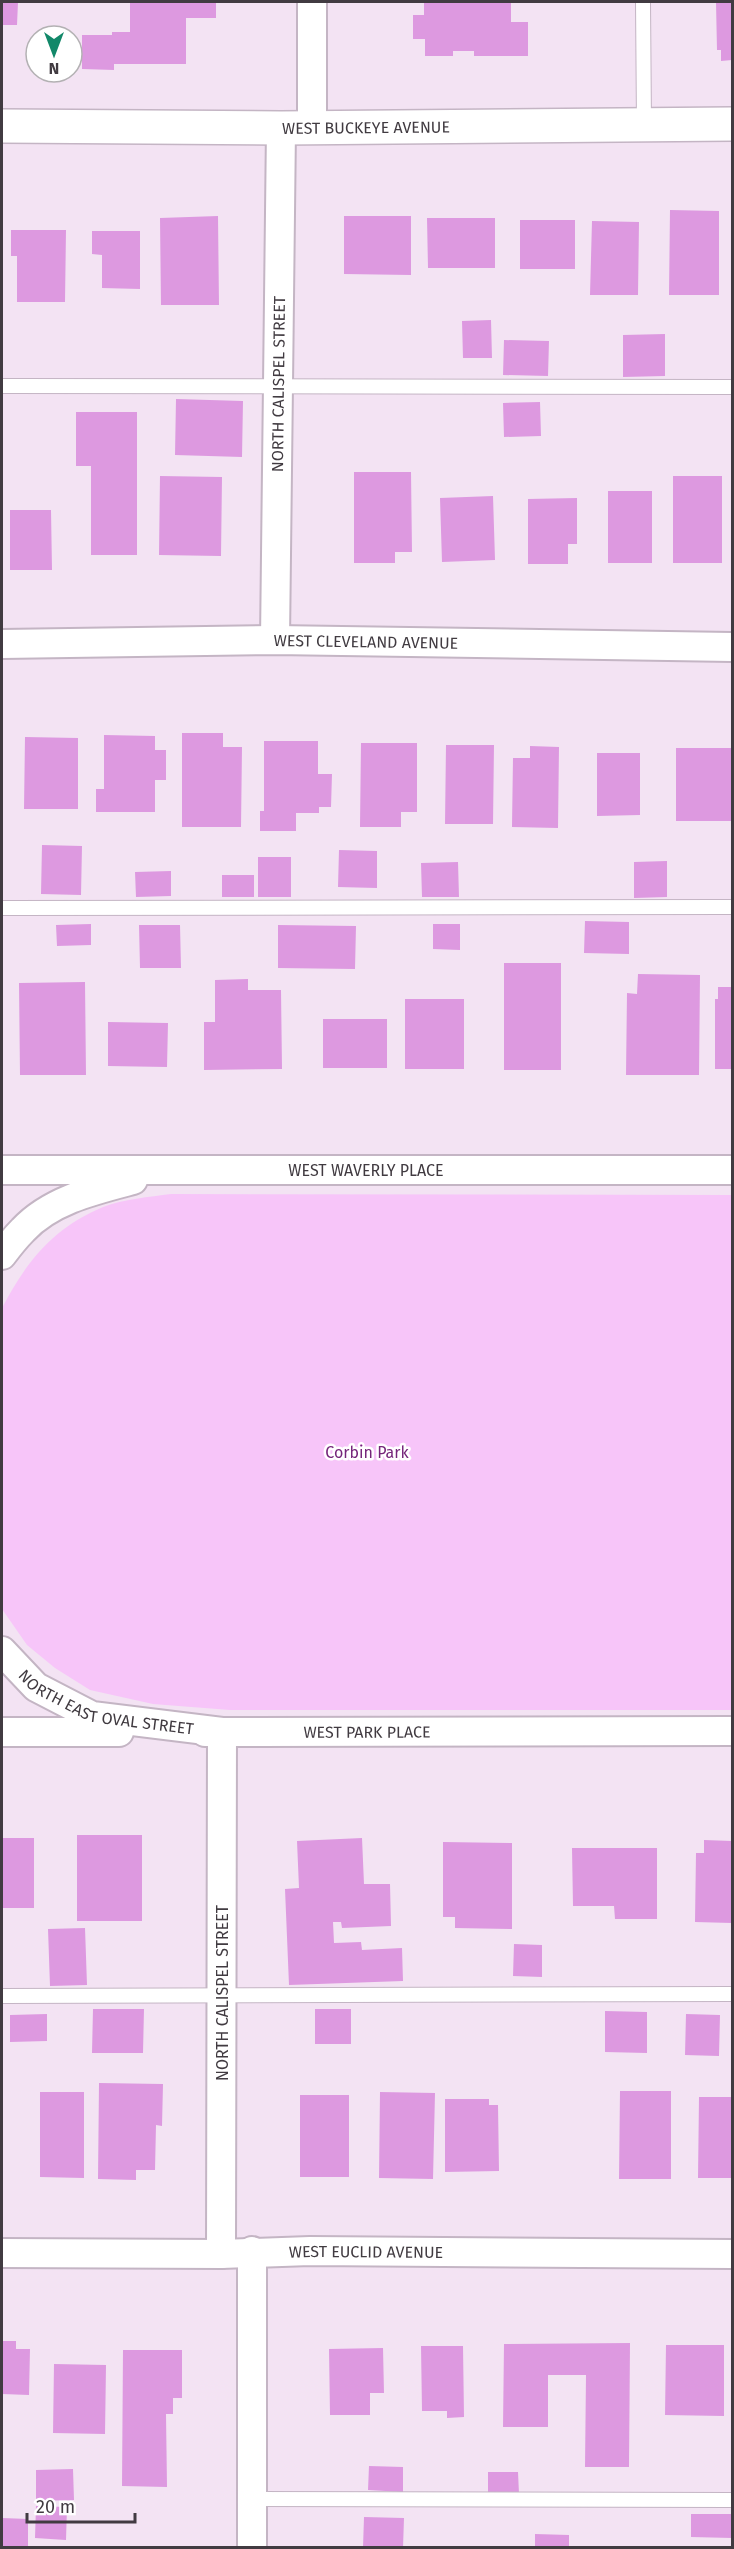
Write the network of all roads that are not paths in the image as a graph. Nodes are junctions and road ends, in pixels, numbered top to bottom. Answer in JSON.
{"nodes":[{"id":1,"x":312,"y":2,"type":"edge"},
{"id":2,"x":643,"y":2,"type":"edge"},
{"id":3,"x":732,"y":124,"type":"edge"},
{"id":4,"x":644,"y":125,"type":"junction"},
{"id":5,"x":2,"y":126,"type":"edge"},
{"id":6,"x":297,"y":128,"type":"junction"},
{"id":7,"x":2,"y":386,"type":"edge"},
{"id":8,"x":278,"y":387,"type":"junction"},
{"id":9,"x":732,"y":387,"type":"edge"},
{"id":10,"x":275,"y":640,"type":"junction"},
{"id":11,"x":2,"y":644,"type":"edge"},
{"id":12,"x":732,"y":647,"type":"edge"},
{"id":13,"x":2,"y":908,"type":"edge"},
{"id":14,"x":732,"y":908,"type":"edge"},
{"id":15,"x":2,"y":1170,"type":"edge"},
{"id":16,"x":170,"y":1170,"type":"junction"},
{"id":17,"x":732,"y":1170,"type":"edge"},
{"id":18,"x":2,"y":1256,"type":"edge"},
{"id":19,"x":2,"y":1651,"type":"edge"},
{"id":20,"x":732,"y":1731,"type":"edge"},
{"id":21,"x":2,"y":1732,"type":"edge"},
{"id":22,"x":222,"y":1732,"type":"junction"},
{"id":23,"x":732,"y":1994,"type":"edge"},
{"id":24,"x":222,"y":1995,"type":"junction"},
{"id":25,"x":2,"y":1996,"type":"edge"},
{"id":26,"x":252,"y":2251,"type":"junction"},
{"id":27,"x":2,"y":2253,"type":"edge"},
{"id":28,"x":221,"y":2254,"type":"junction"},
{"id":29,"x":732,"y":2254,"type":"edge"},
{"id":30,"x":252,"y":2499,"type":"junction"},
{"id":31,"x":732,"y":2500,"type":"edge"},
{"id":32,"x":252,"y":2547,"type":"edge"}],
"edges":[{"from":1,"to":6,"type":"street","name":"NORTH CALISPEL STREET"},
{"from":2,"to":4,"type":"lane"},
{"from":3,"to":4,"type":"main road","name":"WEST BUCKEYE AVENUE"},
{"from":4,"to":6,"type":"main road","name":"WEST BUCKEYE AVENUE"},
{"from":5,"to":6,"type":"main road","name":"WEST BUCKEYE AVENUE"},
{"from":6,"to":8,"type":"street","name":"NORTH CALISPEL STREET"},
{"from":7,"to":8,"type":"lane"},
{"from":8,"to":9,"type":"lane"},
{"from":8,"to":10,"type":"street","name":"NORTH CALISPEL STREET"},
{"from":10,"to":11,"type":"street","name":"WEST CLEVELAND AVENUE"},
{"from":10,"to":12,"type":"street","name":"WEST CLEVELAND AVENUE"},
{"from":13,"to":14,"type":"lane"},
{"from":15,"to":16,"type":"street","name":"WEST WAVERLY PLACE"},
{"from":16,"to":17,"type":"street","name":"WEST WAVERLY PLACE"},
{"from":16,"to":18,"type":"street"},
{"from":19,"to":22,"type":"street","name":"NORTH EAST OVAL STREET"},
{"from":20,"to":22,"type":"street","name":"WEST PARK PLACE"},
{"from":21,"to":22,"type":"street","name":"WEST PARK PLACE"},
{"from":22,"to":24,"type":"street","name":"NORTH CALISPEL STREET"},
{"from":23,"to":24,"type":"lane"},
{"from":24,"to":25,"type":"lane"},
{"from":24,"to":28,"type":"street","name":"NORTH CALISPEL STREET"},
{"from":26,"to":28,"type":"street","name":"WEST EUCLID AVENUE"},
{"from":26,"to":29,"type":"street","name":"WEST EUCLID AVENUE"},
{"from":26,"to":30,"type":"street"},
{"from":27,"to":28,"type":"street","name":"WEST EUCLID AVENUE"},
{"from":30,"to":31,"type":"lane"},
{"from":30,"to":32,"type":"street"}]}
